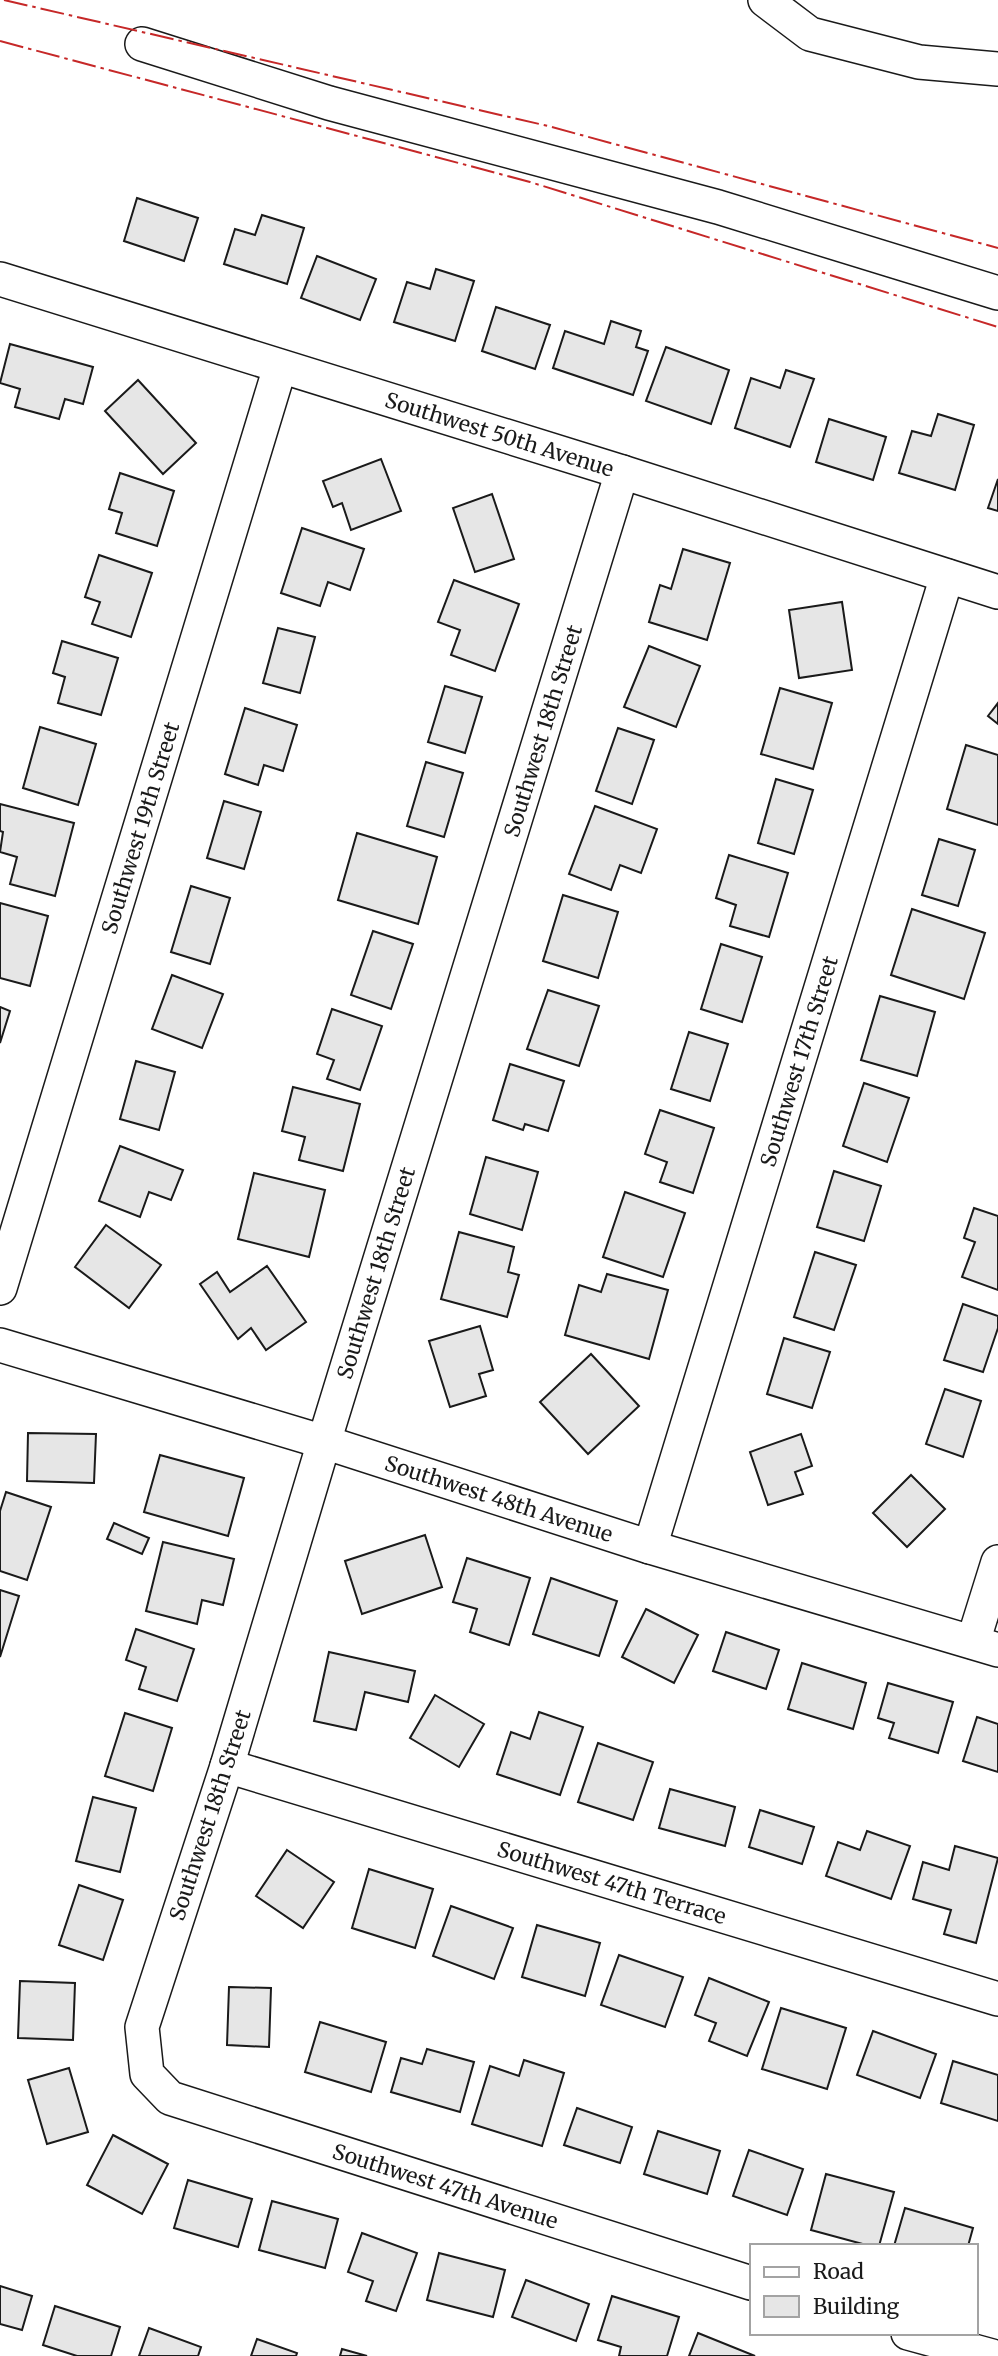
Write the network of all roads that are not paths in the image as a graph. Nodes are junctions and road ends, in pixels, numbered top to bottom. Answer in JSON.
{"nodes":[{"id":1,"x":765,"y":0,"type":"edge"},
{"id":2,"x":142,"y":44,"type":"dead end"},
{"id":3,"x":998,"y":69,"type":"edge"},
{"id":4,"x":0,"y":279,"type":"edge"},
{"id":5,"x":998,"y":293,"type":"edge"},
{"id":6,"x":280,"y":367,"type":"junction"},
{"id":7,"x":622,"y":472,"type":"junction"},
{"id":8,"x":947,"y":576,"type":"junction"},
{"id":9,"x":998,"y":592,"type":"edge"},
{"id":10,"x":0,"y":1288,"type":"edge"},
{"id":11,"x":0,"y":1345,"type":"edge"},
{"id":12,"x":324,"y":1442,"type":"junction"},
{"id":13,"x":650,"y":1547,"type":"junction"},
{"id":14,"x":998,"y":1562,"type":"edge"},
{"id":15,"x":986,"y":1646,"type":"edge"},
{"id":16,"x":227,"y":1766,"type":"junction"},
{"id":17,"x":998,"y":1999,"type":"edge"},
{"id":18,"x":147,"y":2074,"type":"joint"},
{"id":19,"x":750,"y":2283,"type":"edge"},
{"id":20,"x":914,"y":2342,"type":"edge"},
{"id":21,"x":992,"y":2356,"type":"edge"}],
"edges":[{"from":1,"to":3,"type":"street"},
{"from":2,"to":5,"type":"street"},
{"from":4,"to":6,"type":"street","name":"Southwest 50th Avenue"},
{"from":6,"to":7,"type":"street","name":"Southwest 50th Avenue"},
{"from":6,"to":10,"type":"street","name":"Southwest 19th Street"},
{"from":7,"to":8,"type":"street","name":"Southwest 50th Avenue"},
{"from":7,"to":12,"type":"street","name":"Southwest 18th Street"},
{"from":8,"to":9,"type":"street","name":"Southwest 50th Avenue"},
{"from":8,"to":13,"type":"street","name":"Southwest 17th Street"},
{"from":11,"to":12,"type":"street","name":"Southwest 48th Avenue"},
{"from":12,"to":13,"type":"street","name":"Southwest 48th Avenue"},
{"from":12,"to":16,"type":"street","name":"Southwest 18th Street"},
{"from":13,"to":15,"type":"street","name":"Southwest 48th Avenue"},
{"from":14,"to":15,"type":"street"},
{"from":16,"to":17,"type":"street","name":"Southwest 47th Terrace"},
{"from":16,"to":18,"type":"street","name":"Southwest 18th Street"},
{"from":18,"to":19,"type":"street","name":"Southwest 47th Avenue"},
{"from":20,"to":21,"type":"street"}]}
